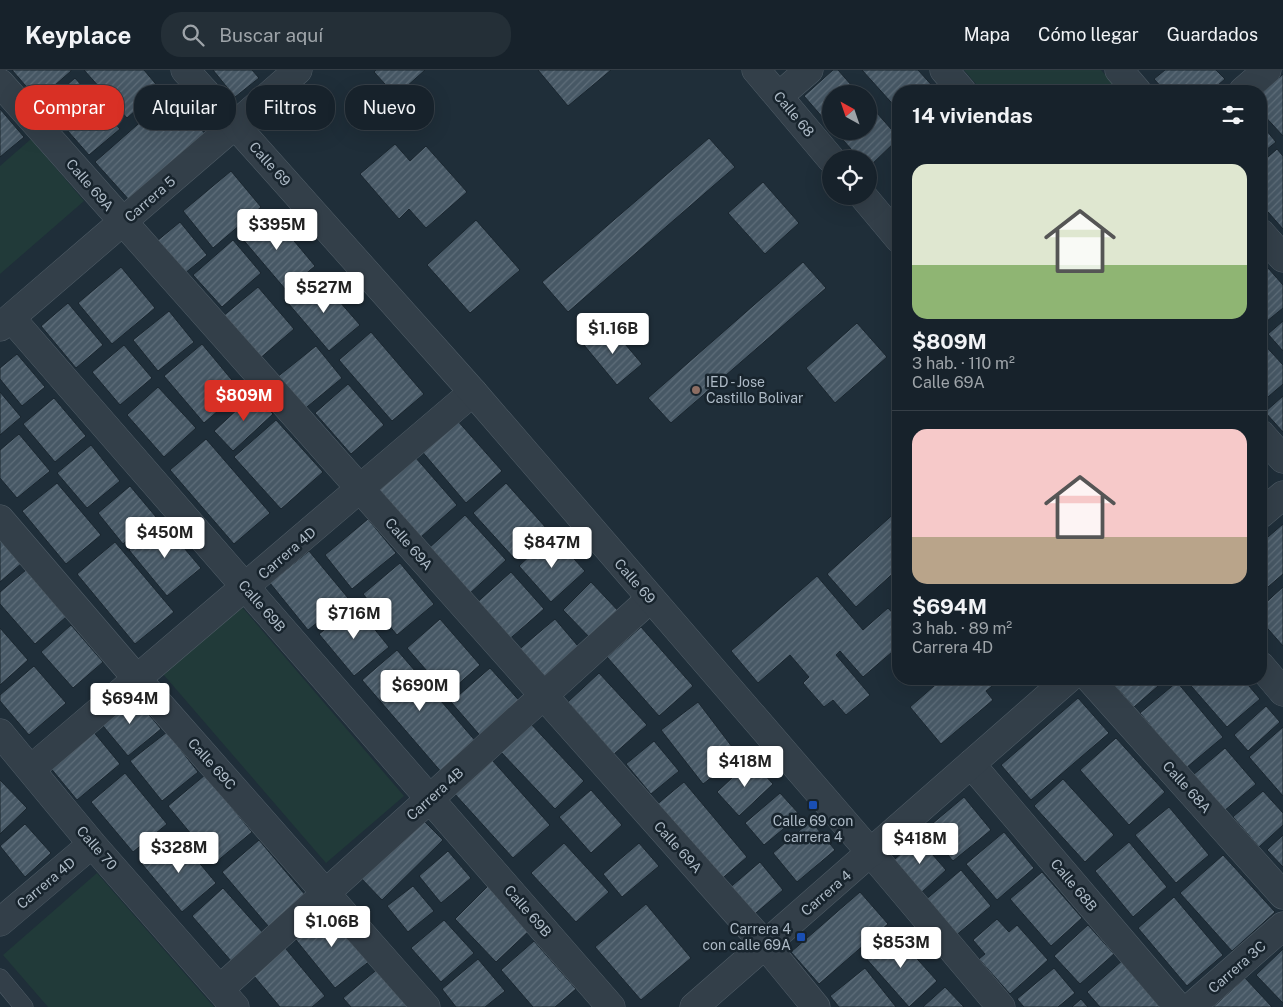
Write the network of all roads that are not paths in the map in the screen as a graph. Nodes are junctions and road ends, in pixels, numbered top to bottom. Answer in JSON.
{"nodes":[{"id":1,"x":185,"y":70,"type":"edge"},
{"id":2,"x":298,"y":70,"type":"edge"},
{"id":3,"x":756,"y":70,"type":"edge"},
{"id":4,"x":809,"y":70,"type":"edge"},
{"id":5,"x":944,"y":70,"type":"edge"},
{"id":6,"x":1118,"y":70,"type":"edge"},
{"id":7,"x":1267,"y":70,"type":"edge"},
{"id":8,"x":0,"y":83,"type":"edge"},
{"id":9,"x":199,"y":85,"type":"edge"},
{"id":10,"x":957,"y":85,"type":"edge"},
{"id":11,"x":1132,"y":85,"type":"edge"},
{"id":12,"x":1250,"y":85,"type":"edge"},
{"id":13,"x":779,"y":96,"type":"junction"},
{"id":14,"x":236,"y":124,"type":"edge"},
{"id":15,"x":236,"y":126,"type":"edge"},
{"id":16,"x":229,"y":130,"type":"edge"},
{"id":17,"x":824,"y":150,"type":"edge"},
{"id":18,"x":871,"y":205,"type":"edge"},
{"id":19,"x":124,"y":222,"type":"junction"},
{"id":20,"x":892,"y":231,"type":"edge"},
{"id":21,"x":1267,"y":240,"type":"edge"},
{"id":22,"x":1283,"y":258,"type":"edge"},
{"id":23,"x":6,"y":322,"type":"edge"},
{"id":24,"x":473,"y":392,"type":"junction"},
{"id":25,"x":1267,"y":441,"type":"edge"},
{"id":26,"x":1283,"y":459,"type":"edge"},
{"id":27,"x":361,"y":490,"type":"junction"},
{"id":28,"x":1283,"y":495,"type":"edge"},
{"id":29,"x":1267,"y":509,"type":"edge"},
{"id":30,"x":0,"y":519,"type":"edge"},
{"id":31,"x":246,"y":588,"type":"junction"},
{"id":32,"x":650,"y":599,"type":"junction"},
{"id":33,"x":1267,"y":673,"type":"edge"},
{"id":34,"x":138,"y":680,"type":"junction"},
{"id":35,"x":1061,"y":685,"type":"edge"},
{"id":36,"x":1095,"y":685,"type":"edge"},
{"id":37,"x":1283,"y":692,"type":"edge"},
{"id":38,"x":543,"y":696,"type":"junction"},
{"id":39,"x":1,"y":736,"type":"edge"},
{"id":40,"x":971,"y":764,"type":"junction"},
{"id":41,"x":31,"y":770,"type":"junction"},
{"id":42,"x":431,"y":798,"type":"junction"},
{"id":43,"x":92,"y":844,"type":"junction"},
{"id":44,"x":871,"y":853,"type":"junction"},
{"id":45,"x":327,"y":892,"type":"junction"},
{"id":46,"x":1283,"y":895,"type":"edge"},
{"id":47,"x":0,"y":922,"type":"edge"},
{"id":48,"x":1283,"y":926,"type":"edge"},
{"id":49,"x":766,"y":946,"type":"junction"},
{"id":50,"x":0,"y":978,"type":"edge"},
{"id":51,"x":228,"y":998,"type":"edge"},
{"id":52,"x":24,"y":1007,"type":"edge"},
{"id":53,"x":426,"y":1007,"type":"edge"},
{"id":54,"x":611,"y":1007,"type":"edge"},
{"id":55,"x":694,"y":1007,"type":"edge"},
{"id":56,"x":816,"y":1007,"type":"edge"},
{"id":57,"x":1001,"y":1007,"type":"edge"},
{"id":58,"x":1178,"y":1007,"type":"edge"},
{"id":59,"x":1191,"y":1007,"type":"edge"}],
"edges":[{"from":1,"to":9,"type":"street","name":"Calle 69"},
{"from":2,"to":14,"type":"street","name":"Carrera 5"},
{"from":3,"to":13,"type":"street","name":"Calle 68"},
{"from":4,"to":13,"type":"street"},
{"from":5,"to":10,"type":"street"},
{"from":6,"to":11,"type":"street"},
{"from":7,"to":12,"type":"street"},
{"from":8,"to":19,"type":"street","name":"Calle 69A"},
{"from":13,"to":17,"type":"street","name":"Calle 68"},
{"from":15,"to":24,"type":"street","name":"Calle 69"},
{"from":16,"to":19,"type":"street","name":"Carrera 5"},
{"from":18,"to":20,"type":"street"},
{"from":19,"to":23,"type":"street","name":"Carrera 5"},
{"from":19,"to":27,"type":"street","name":"Calle 69A"},
{"from":21,"to":22,"type":"street"},
{"from":23,"to":31,"type":"street","name":"Calle 69B"},
{"from":24,"to":27,"type":"street","name":"Carrera 4D"},
{"from":24,"to":32,"type":"street","name":"Calle 69"},
{"from":25,"to":26,"type":"street"},
{"from":27,"to":31,"type":"street","name":"Carrera 4D"},
{"from":27,"to":38,"type":"street","name":"Calle 69A"},
{"from":28,"to":29,"type":"street"},
{"from":30,"to":34,"type":"street","name":"Calle 69C"},
{"from":31,"to":34,"type":"street","name":"Carrera 4D"},
{"from":31,"to":42,"type":"street","name":"Calle 69B"},
{"from":32,"to":38,"type":"street","name":"Carrera 4B"},
{"from":32,"to":44,"type":"street","name":"Calle 69"},
{"from":33,"to":37,"type":"street"},
{"from":34,"to":41,"type":"street","name":"Carrera 4D"},
{"from":34,"to":45,"type":"street","name":"Calle 69C"},
{"from":35,"to":40,"type":"street","name":"Carrera 4"},
{"from":36,"to":46,"type":"street","name":"Calle 68A"},
{"from":38,"to":42,"type":"street","name":"Carrera 4B"},
{"from":38,"to":49,"type":"street","name":"Calle 69A"},
{"from":39,"to":41,"type":"street","name":"Calle 70"},
{"from":40,"to":44,"type":"street","name":"Carrera 4"},
{"from":40,"to":58,"type":"street","name":"Calle 68B"},
{"from":41,"to":43,"type":"street","name":"Calle 70"},
{"from":42,"to":45,"type":"street","name":"Carrera 4B"},
{"from":42,"to":54,"type":"street","name":"Calle 69B"},
{"from":43,"to":47,"type":"street","name":"Carrera 4D"},
{"from":43,"to":51,"type":"street","name":"Calle 70"},
{"from":44,"to":49,"type":"street","name":"Carrera 4"},
{"from":44,"to":57,"type":"street","name":"Calle 69"},
{"from":45,"to":51,"type":"street","name":"Carrera 4B"},
{"from":45,"to":53,"type":"street","name":"Calle 69C"},
{"from":48,"to":59,"type":"street","name":"Carrera 3C"},
{"from":49,"to":55,"type":"street","name":"Carrera 4"},
{"from":49,"to":56,"type":"street","name":"Calle 69A"},
{"from":50,"to":52,"type":"lane"}]}
